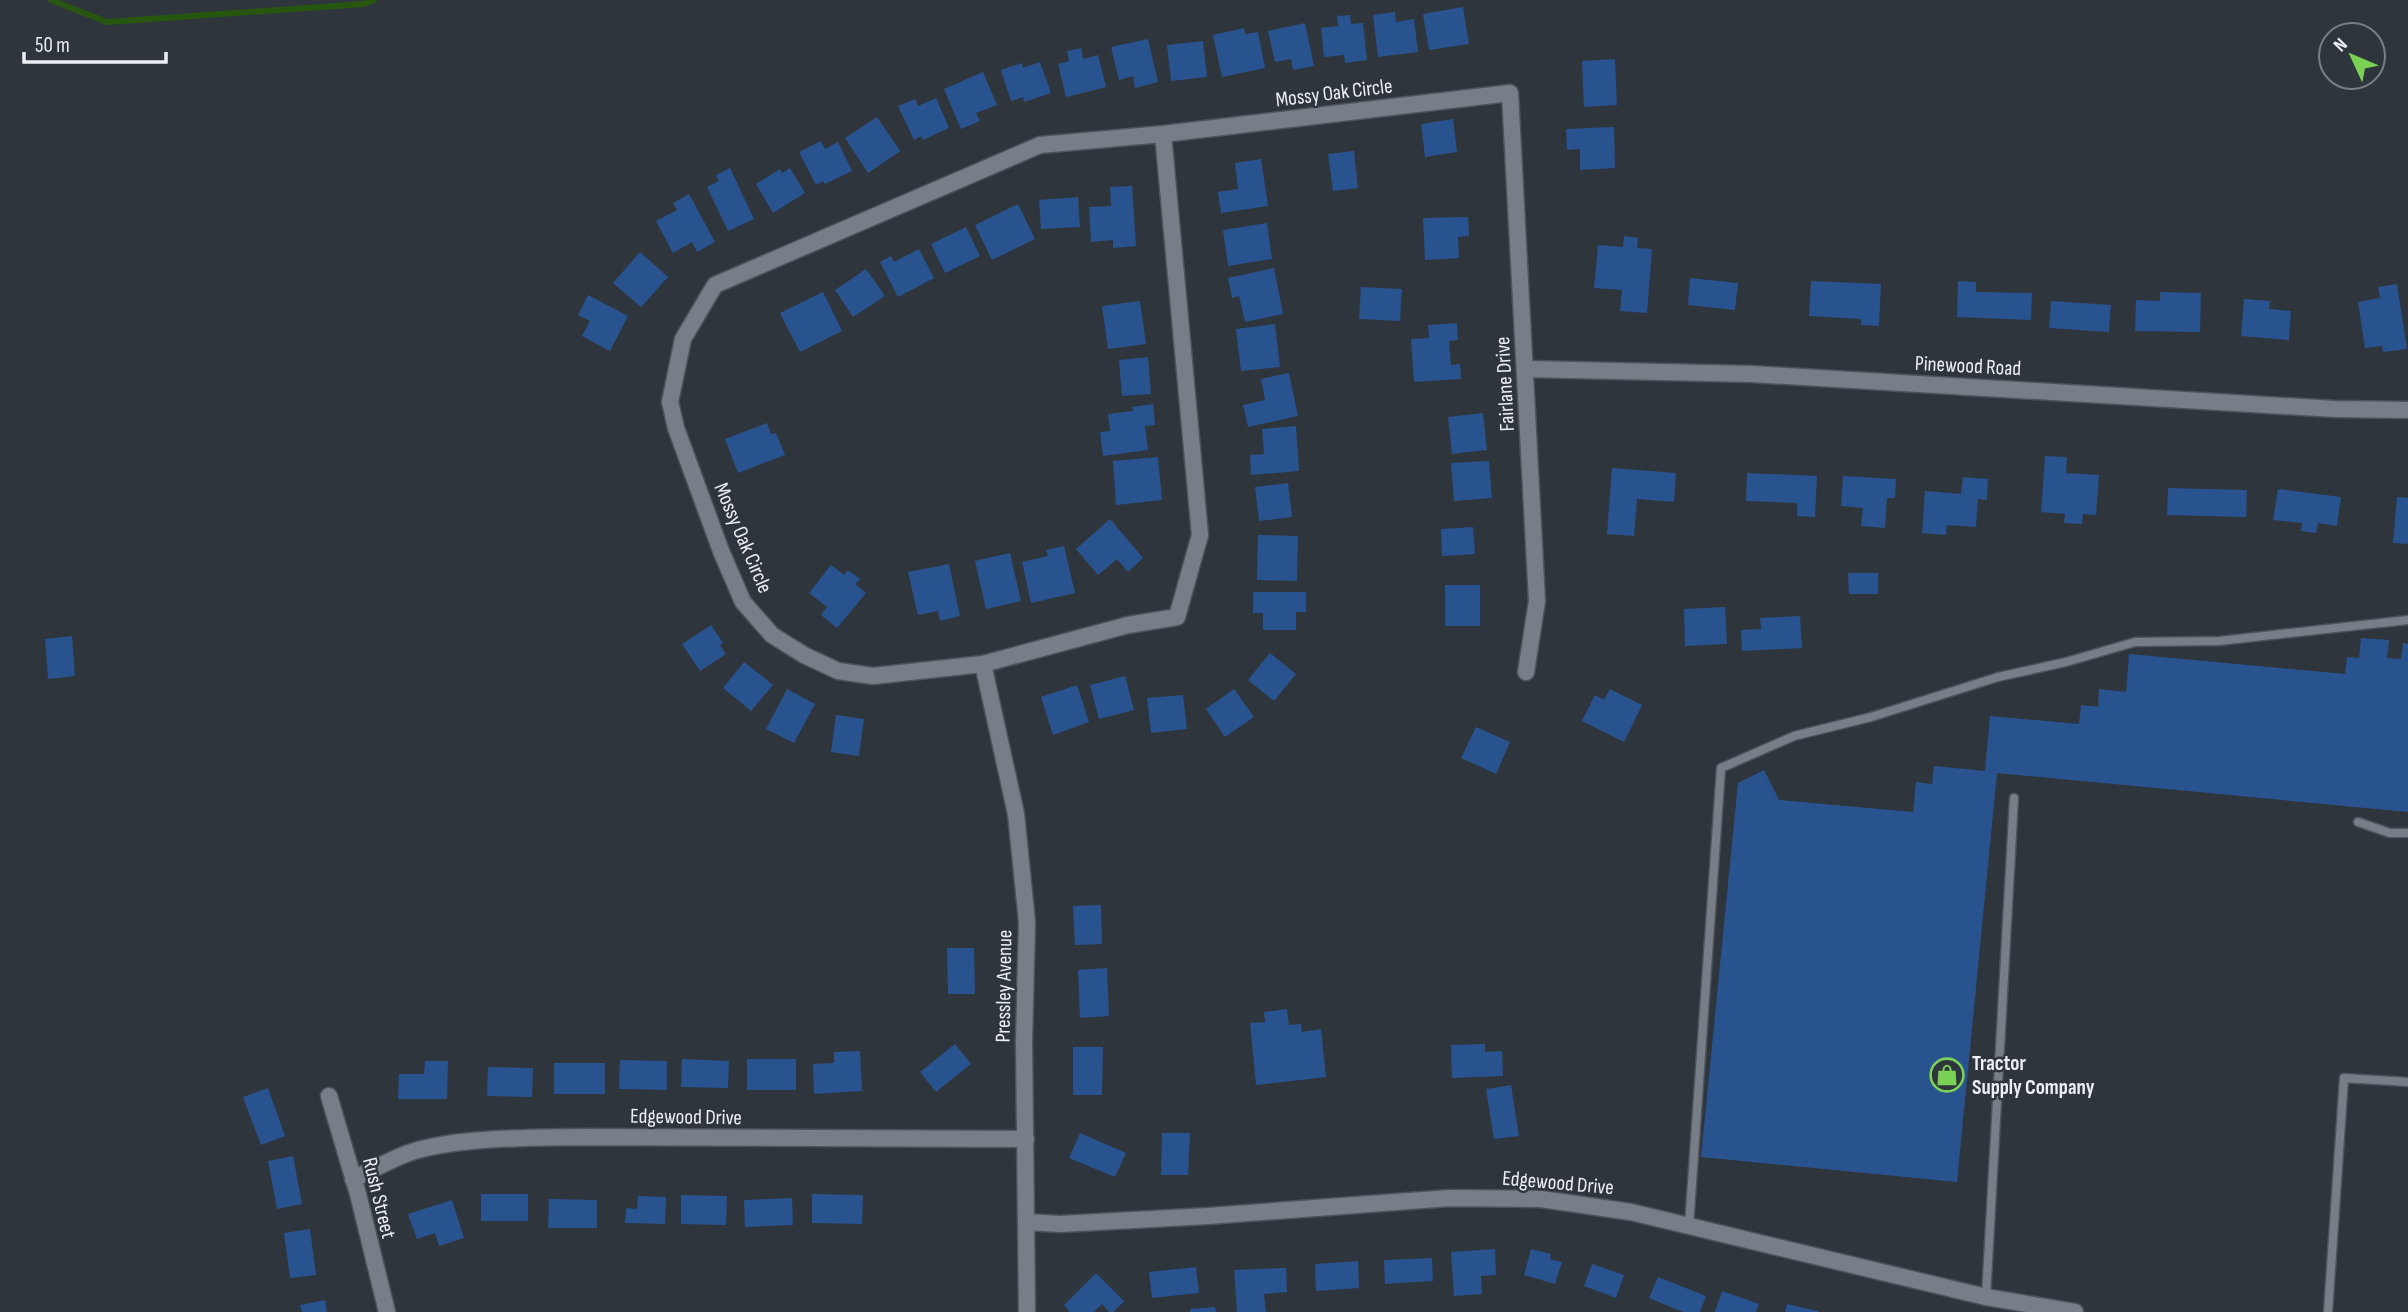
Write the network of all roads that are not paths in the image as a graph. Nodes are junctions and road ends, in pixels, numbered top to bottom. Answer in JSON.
{"nodes":[{"id":1,"x":1510,"y":93,"type":"joint"},
{"id":2,"x":1163,"y":134,"type":"junction"},
{"id":3,"x":1526,"y":369,"type":"junction"},
{"id":4,"x":2408,"y":410,"type":"edge"},
{"id":5,"x":2408,"y":620,"type":"edge"},
{"id":6,"x":983,"y":664,"type":"junction"},
{"id":7,"x":1526,"y":672,"type":"dead end"},
{"id":8,"x":2014,"y":798,"type":"dead end"},
{"id":9,"x":2358,"y":822,"type":"dead end"},
{"id":10,"x":2408,"y":833,"type":"edge"},
{"id":11,"x":2408,"y":1083,"type":"edge"},
{"id":12,"x":329,"y":1096,"type":"dead end"},
{"id":13,"x":1026,"y":1139,"type":"junction"},
{"id":14,"x":353,"y":1179,"type":"junction"},
{"id":15,"x":1026,"y":1222,"type":"junction"},
{"id":16,"x":1689,"y":1226,"type":"junction"},
{"id":17,"x":1984,"y":1305,"type":"edge"},
{"id":18,"x":387,"y":1312,"type":"edge"},
{"id":19,"x":1027,"y":1312,"type":"edge"},
{"id":20,"x":2075,"y":1312,"type":"edge"},
{"id":21,"x":2328,"y":1312,"type":"edge"}],
"edges":[{"from":1,"to":2,"type":"street","name":"Mossy Oak Circle"},
{"from":1,"to":3,"type":"street","name":"Fairlane Drive"},
{"from":2,"to":6,"type":"street","name":"Mossy Oak Circle"},
{"from":2,"to":6,"type":"street","name":"Mossy Oak Circle"},
{"from":3,"to":4,"type":"street","name":"Pinewood Road"},
{"from":3,"to":7,"type":"street","name":"Fairlane Drive"},
{"from":5,"to":16,"type":"lane"},
{"from":6,"to":13,"type":"street","name":"Pressley Avenue"},
{"from":8,"to":17,"type":"lane"},
{"from":9,"to":10,"type":"lane"},
{"from":11,"to":21,"type":"lane"},
{"from":12,"to":14,"type":"street","name":"Rush Street"},
{"from":13,"to":14,"type":"street","name":"Edgewood Drive"},
{"from":13,"to":15,"type":"street","name":"Pressley Avenue"},
{"from":14,"to":18,"type":"street","name":"Rush Street"},
{"from":15,"to":16,"type":"street","name":"Edgewood Drive"},
{"from":15,"to":19,"type":"street","name":"Pressley Avenue"},
{"from":16,"to":17,"type":"street","name":"Edgewood Drive"},
{"from":17,"to":20,"type":"street","name":"Edgewood Drive"}]}
